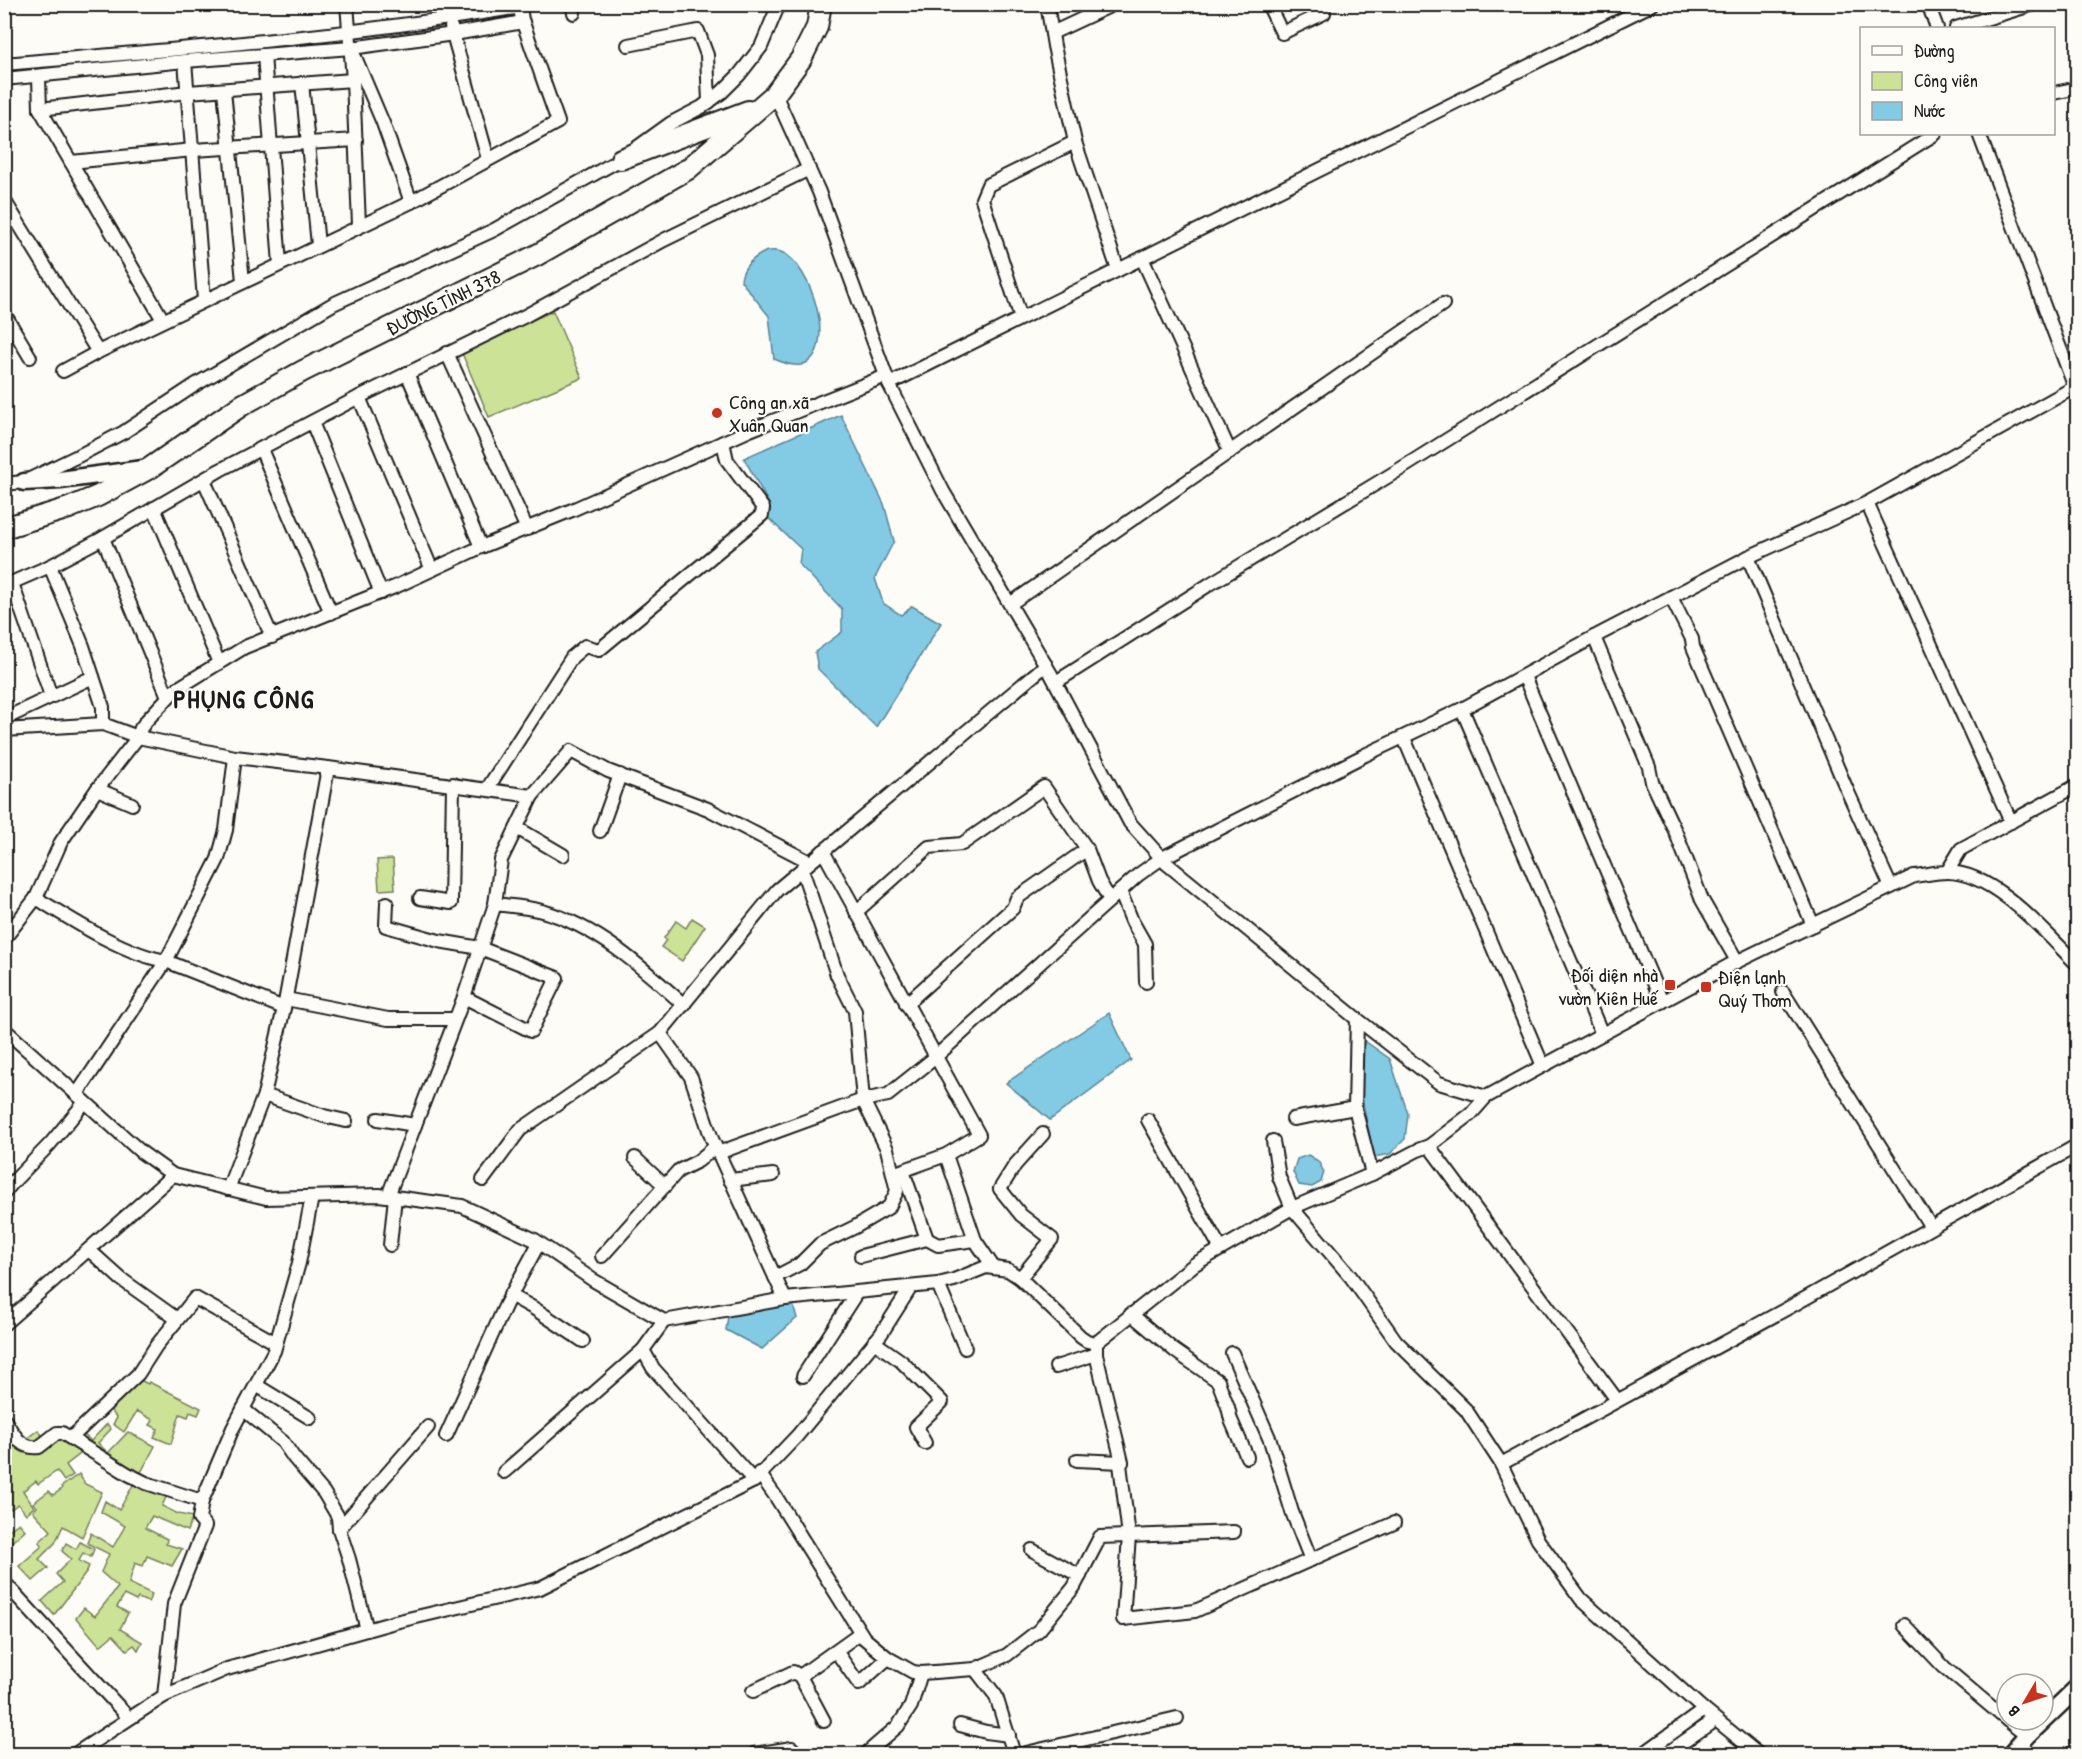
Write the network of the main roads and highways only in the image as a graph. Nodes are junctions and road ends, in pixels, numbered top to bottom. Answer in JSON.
{"nodes":[{"id":1,"x":820,"y":4,"type":"edge"},
{"id":2,"x":768,"y":100,"type":"junction"},
{"id":3,"x":621,"y":159,"type":"road end"},
{"id":4,"x":150,"y":468,"type":"junction"},
{"id":5,"x":24,"y":482,"type":"road end"},
{"id":6,"x":4,"y":528,"type":"edge"},
{"id":7,"x":2078,"y":1687,"type":"edge"},
{"id":8,"x":2011,"y":1755,"type":"edge"}],
"edges":[{"from":1,"to":2,"type":"main road","name":"ĐƯỜNG TỈNH 378"},
{"from":2,"to":3,"type":"main road"},
{"from":2,"to":4,"type":"main road","name":"ĐƯỜNG TỈNH 378"},
{"from":4,"to":5,"type":"main road"},
{"from":4,"to":6,"type":"main road","name":"ĐƯỜNG TỈNH 378"},
{"from":7,"to":8,"type":"main road"}]}
